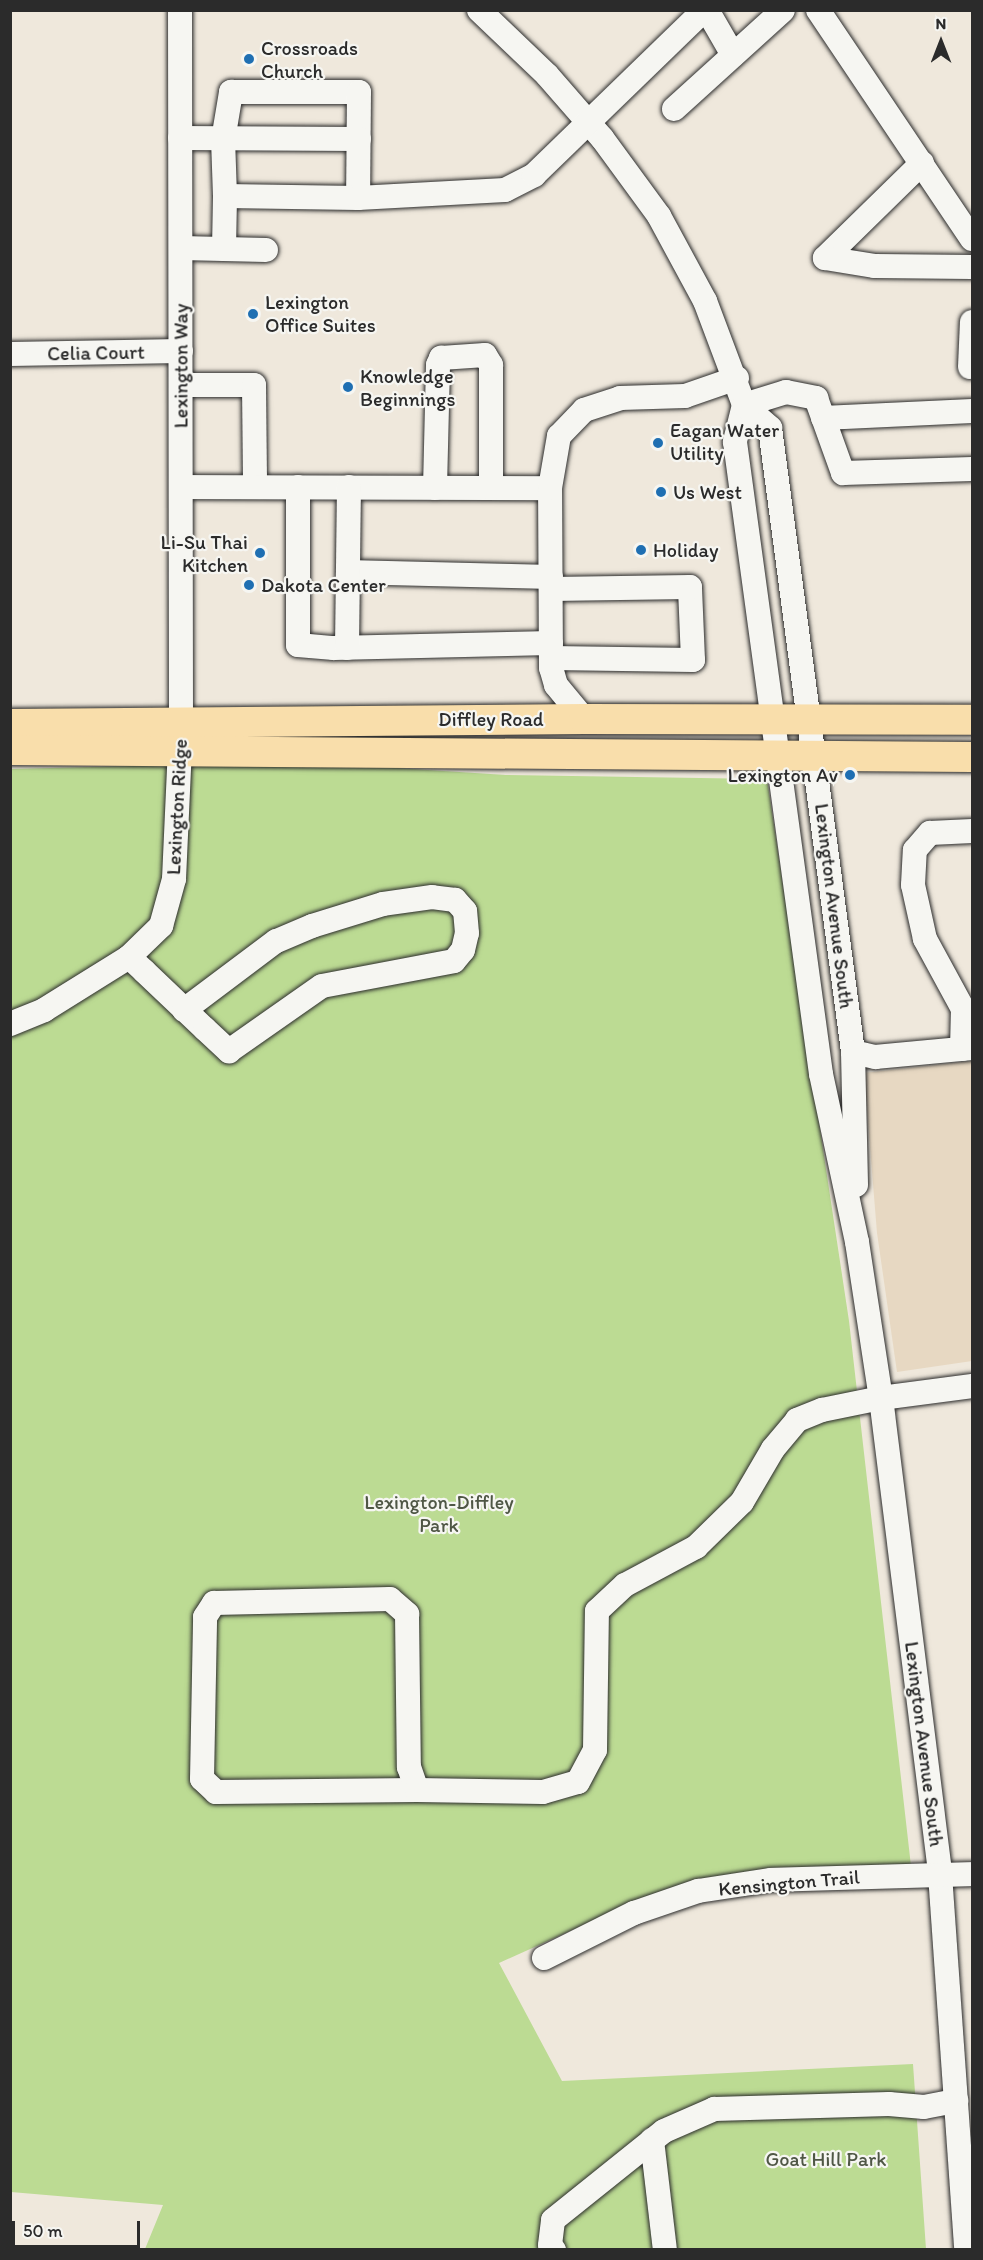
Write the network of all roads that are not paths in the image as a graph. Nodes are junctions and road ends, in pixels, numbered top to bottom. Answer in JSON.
{"nodes":[{"id":1,"x":180,"y":10,"type":"edge"},
{"id":2,"x":479,"y":10,"type":"edge"},
{"id":3,"x":706,"y":10,"type":"edge"},
{"id":4,"x":783,"y":10,"type":"edge"},
{"id":5,"x":818,"y":10,"type":"edge"},
{"id":6,"x":733,"y":55,"type":"junction"},
{"id":7,"x":674,"y":110,"type":"dead end"},
{"id":8,"x":588,"y":121,"type":"junction"},
{"id":9,"x":180,"y":138,"type":"junction"},
{"id":10,"x":359,"y":139,"type":"junction"},
{"id":11,"x":223,"y":140,"type":"junction"},
{"id":12,"x":922,"y":163,"type":"junction"},
{"id":13,"x":225,"y":196,"type":"junction"},
{"id":14,"x":358,"y":198,"type":"junction"},
{"id":15,"x":972,"y":238,"type":"edge"},
{"id":16,"x":181,"y":249,"type":"junction"},
{"id":17,"x":224,"y":249,"type":"junction"},
{"id":18,"x":266,"y":250,"type":"dead end"},
{"id":19,"x":972,"y":267,"type":"edge"},
{"id":20,"x":972,"y":322,"type":"edge"},
{"id":21,"x":181,"y":351,"type":"junction"},
{"id":22,"x":10,"y":354,"type":"edge"},
{"id":23,"x":970,"y":367,"type":"dead end"},
{"id":24,"x":736,"y":378,"type":"junction"},
{"id":25,"x":181,"y":385,"type":"junction"},
{"id":26,"x":744,"y":405,"type":"junction"},
{"id":27,"x":972,"y":411,"type":"edge"},
{"id":28,"x":823,"y":418,"type":"junction"},
{"id":29,"x":972,"y":470,"type":"edge"},
{"id":30,"x":181,"y":487,"type":"junction"},
{"id":31,"x":255,"y":487,"type":"junction"},
{"id":32,"x":298,"y":487,"type":"junction"},
{"id":33,"x":349,"y":487,"type":"junction"},
{"id":34,"x":435,"y":488,"type":"junction"},
{"id":35,"x":490,"y":488,"type":"junction"},
{"id":36,"x":550,"y":488,"type":"junction"},
{"id":37,"x":348,"y":572,"type":"junction"},
{"id":38,"x":551,"y":583,"type":"junction"},
{"id":39,"x":347,"y":648,"type":"junction"},
{"id":40,"x":551,"y":650,"type":"junction"},
{"id":41,"x":584,"y":719,"type":"junction"},
{"id":42,"x":775,"y":720,"type":"junction"},
{"id":43,"x":811,"y":720,"type":"junction"},
{"id":44,"x":972,"y":720,"type":"edge"},
{"id":45,"x":181,"y":722,"type":"junction"},
{"id":46,"x":10,"y":724,"type":"edge"},
{"id":47,"x":10,"y":750,"type":"edge"},
{"id":48,"x":180,"y":752,"type":"junction"},
{"id":49,"x":779,"y":756,"type":"junction"},
{"id":50,"x":816,"y":757,"type":"junction"},
{"id":51,"x":972,"y":757,"type":"edge"},
{"id":52,"x":972,"y":831,"type":"edge"},
{"id":53,"x":129,"y":957,"type":"junction"},
{"id":54,"x":963,"y":993,"type":"edge"},
{"id":55,"x":184,"y":1010,"type":"junction"},
{"id":56,"x":10,"y":1024,"type":"edge"},
{"id":57,"x":967,"y":1048,"type":"edge"},
{"id":58,"x":853,"y":1052,"type":"junction"},
{"id":59,"x":857,"y":1242,"type":"junction"},
{"id":60,"x":972,"y":1386,"type":"edge"},
{"id":61,"x":881,"y":1398,"type":"junction"},
{"id":62,"x":417,"y":1790,"type":"junction"},
{"id":63,"x":940,"y":1874,"type":"junction"},
{"id":64,"x":972,"y":1874,"type":"edge"},
{"id":65,"x":544,"y":1958,"type":"dead end"},
{"id":66,"x":956,"y":2101,"type":"junction"},
{"id":67,"x":652,"y":2140,"type":"junction"},
{"id":68,"x":554,"y":2250,"type":"edge"},
{"id":69,"x":665,"y":2250,"type":"edge"},
{"id":70,"x":966,"y":2250,"type":"edge"}],
"edges":[{"from":1,"to":9,"type":"street","name":"Lexington Way"},
{"from":2,"to":8,"type":"street"},
{"from":3,"to":6,"type":"street"},
{"from":3,"to":8,"type":"street"},
{"from":4,"to":6,"type":"street"},
{"from":5,"to":12,"type":"street"},
{"from":6,"to":7,"type":"street"},
{"from":8,"to":14,"type":"street"},
{"from":8,"to":24,"type":"street"},
{"from":9,"to":11,"type":"street"},
{"from":9,"to":16,"type":"street","name":"Lexington Way"},
{"from":10,"to":11,"type":"street"},
{"from":10,"to":11,"type":"street"},
{"from":10,"to":14,"type":"street"},
{"from":11,"to":13,"type":"street"},
{"from":12,"to":15,"type":"street"},
{"from":12,"to":19,"type":"street"},
{"from":13,"to":14,"type":"street"},
{"from":13,"to":17,"type":"street"},
{"from":16,"to":17,"type":"street"},
{"from":16,"to":21,"type":"street","name":"Lexington Way"},
{"from":17,"to":18,"type":"street"},
{"from":20,"to":23,"type":"street"},
{"from":21,"to":22,"type":"street","name":"Celia Court"},
{"from":21,"to":25,"type":"street","name":"Lexington Way"},
{"from":24,"to":26,"type":"street"},
{"from":24,"to":36,"type":"street"},
{"from":25,"to":30,"type":"street","name":"Lexington Way"},
{"from":25,"to":31,"type":"street"},
{"from":26,"to":28,"type":"street"},
{"from":26,"to":42,"type":"street","name":"Lexington Avenue South"},
{"from":26,"to":43,"type":"street","name":"Lexington Avenue South"},
{"from":27,"to":28,"type":"street"},
{"from":28,"to":29,"type":"street"},
{"from":30,"to":31,"type":"street"},
{"from":30,"to":45,"type":"street","name":"Lexington Way"},
{"from":31,"to":32,"type":"street"},
{"from":32,"to":33,"type":"street"},
{"from":32,"to":39,"type":"street"},
{"from":33,"to":34,"type":"street"},
{"from":33,"to":37,"type":"street"},
{"from":34,"to":35,"type":"street"},
{"from":34,"to":35,"type":"street"},
{"from":35,"to":36,"type":"street"},
{"from":36,"to":38,"type":"street"},
{"from":37,"to":38,"type":"street"},
{"from":37,"to":39,"type":"street"},
{"from":38,"to":40,"type":"street"},
{"from":38,"to":40,"type":"street"},
{"from":39,"to":40,"type":"street"},
{"from":40,"to":41,"type":"street"},
{"from":41,"to":42,"type":"main road","name":"Diffley Road"},
{"from":41,"to":45,"type":"main road","name":"Diffley Road"},
{"from":42,"to":43,"type":"main road","name":"Diffley Road"},
{"from":42,"to":49,"type":"street","name":"Lexington Avenue South"},
{"from":43,"to":44,"type":"main road","name":"Diffley Road"},
{"from":43,"to":50,"type":"street","name":"Lexington Avenue South"},
{"from":45,"to":46,"type":"main road","name":"Diffley Road"},
{"from":45,"to":48,"type":"street","name":"Lexington Ridge"},
{"from":47,"to":48,"type":"main road","name":"Diffley Road"},
{"from":48,"to":49,"type":"main road","name":"Diffley Road"},
{"from":48,"to":53,"type":"street","name":"Lexington Ridge"},
{"from":49,"to":50,"type":"main road","name":"Diffley Road"},
{"from":49,"to":59,"type":"street","name":"Lexington Avenue South"},
{"from":50,"to":51,"type":"main road","name":"Diffley Road"},
{"from":50,"to":58,"type":"street","name":"Lexington Avenue South"},
{"from":52,"to":54,"type":"street"},
{"from":53,"to":55,"type":"street"},
{"from":53,"to":56,"type":"street","name":"Lexington Ridge"},
{"from":54,"to":57,"type":"street"},
{"from":55,"to":55,"type":"street"},
{"from":57,"to":58,"type":"street"},
{"from":58,"to":59,"type":"street","name":"Lexington Avenue South"},
{"from":59,"to":61,"type":"street","name":"Lexington Avenue South"},
{"from":60,"to":61,"type":"street"},
{"from":61,"to":62,"type":"street"},
{"from":61,"to":63,"type":"street","name":"Lexington Avenue South"},
{"from":62,"to":62,"type":"street"},
{"from":63,"to":64,"type":"street","name":"Kensington Trail"},
{"from":63,"to":65,"type":"street","name":"Kensington Trail"},
{"from":63,"to":66,"type":"street","name":"Lexington Avenue South"},
{"from":66,"to":67,"type":"street"},
{"from":66,"to":70,"type":"street","name":"Lexington Avenue South"},
{"from":67,"to":68,"type":"street"},
{"from":67,"to":69,"type":"street"}]}
